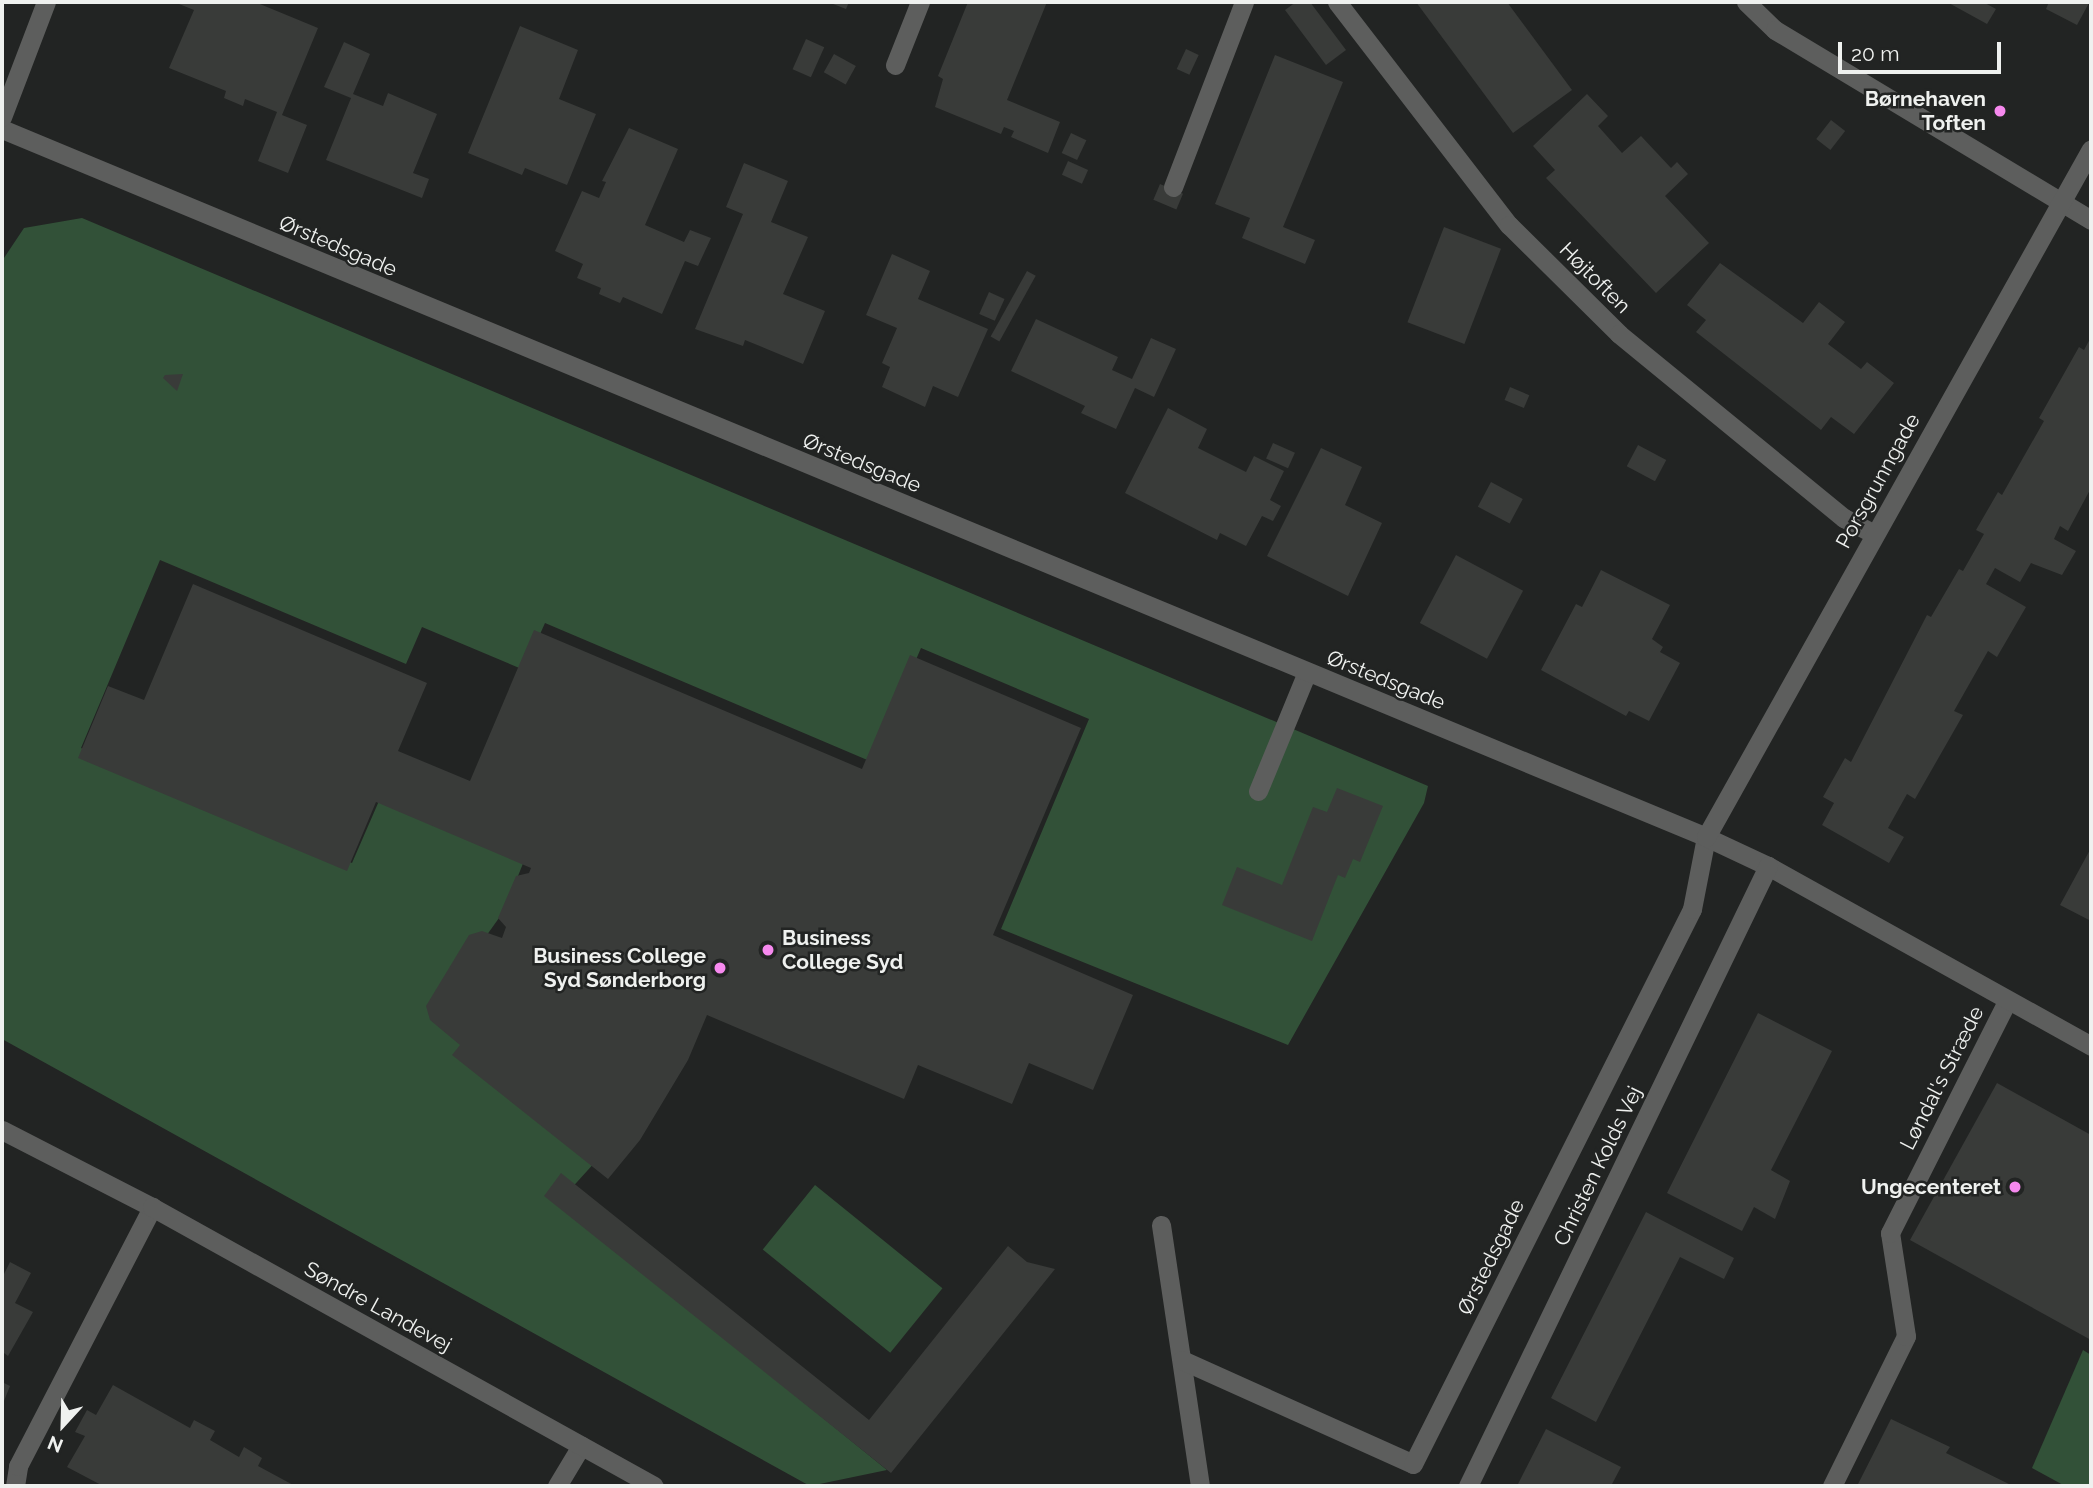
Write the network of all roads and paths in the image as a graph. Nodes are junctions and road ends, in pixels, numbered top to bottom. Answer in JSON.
{"nodes":[{"id":1,"x":46,"y":2,"type":"edge"},
{"id":2,"x":920,"y":2,"type":"edge"},
{"id":3,"x":1244,"y":2,"type":"edge"},
{"id":4,"x":1337,"y":2,"type":"edge"},
{"id":5,"x":1746,"y":2,"type":"edge"},
{"id":6,"x":895,"y":65,"type":"dead end"},
{"id":7,"x":2,"y":117,"type":"edge"},
{"id":8,"x":2,"y":129,"type":"edge"},
{"id":9,"x":2091,"y":149,"type":"edge"},
{"id":10,"x":1173,"y":187,"type":"dead end"},
{"id":11,"x":2060,"y":202,"type":"junction"},
{"id":12,"x":2091,"y":220,"type":"edge"},
{"id":13,"x":1874,"y":534,"type":"junction"},
{"id":14,"x":1307,"y":671,"type":"junction"},
{"id":15,"x":1258,"y":791,"type":"dead end"},
{"id":16,"x":1706,"y":837,"type":"junction"},
{"id":17,"x":1768,"y":866,"type":"junction"},
{"id":18,"x":2007,"y":1001,"type":"junction"},
{"id":19,"x":2091,"y":1045,"type":"edge"},
{"id":20,"x":2,"y":1130,"type":"edge"},
{"id":21,"x":152,"y":1207,"type":"junction"},
{"id":22,"x":1161,"y":1224,"type":"dead end"},
{"id":23,"x":1182,"y":1360,"type":"junction"},
{"id":24,"x":581,"y":1446,"type":"junction"},
{"id":25,"x":15,"y":1486,"type":"edge"},
{"id":26,"x":557,"y":1486,"type":"edge"},
{"id":27,"x":654,"y":1486,"type":"edge"},
{"id":28,"x":1200,"y":1486,"type":"edge"},
{"id":29,"x":1468,"y":1486,"type":"edge"},
{"id":30,"x":1832,"y":1486,"type":"edge"}],
"edges":[{"from":1,"to":7,"type":"street"},
{"from":2,"to":6,"type":"street"},
{"from":3,"to":10,"type":"street"},
{"from":4,"to":13,"type":"street","name":"Højtoften"},
{"from":5,"to":11,"type":"street"},
{"from":8,"to":14,"type":"street","name":"Ørstedsgade"},
{"from":9,"to":11,"type":"street","name":"Porsgrunngade"},
{"from":11,"to":12,"type":"street"},
{"from":11,"to":13,"type":"street","name":"Porsgrunngade"},
{"from":13,"to":16,"type":"street","name":"Porsgrunngade"},
{"from":14,"to":15,"type":"street"},
{"from":14,"to":16,"type":"street","name":"Ørstedsgade"},
{"from":16,"to":17,"type":"street","name":"Ørstedsgade"},
{"from":16,"to":23,"type":"street","name":"Ørstedsgade"},
{"from":17,"to":18,"type":"street","name":"Ørstedsgade"},
{"from":17,"to":29,"type":"street","name":"Christen Kolds Vej"},
{"from":18,"to":19,"type":"street","name":"Ørstedsgade"},
{"from":18,"to":30,"type":"street","name":"Løndal's Stræde"},
{"from":20,"to":21,"type":"street","name":"Søndre Landevej"},
{"from":21,"to":24,"type":"street","name":"Søndre Landevej"},
{"from":21,"to":25,"type":"street"},
{"from":22,"to":23,"type":"street"},
{"from":23,"to":28,"type":"street"},
{"from":24,"to":26,"type":"street"},
{"from":24,"to":27,"type":"street","name":"Søndre Landevej"}]}
